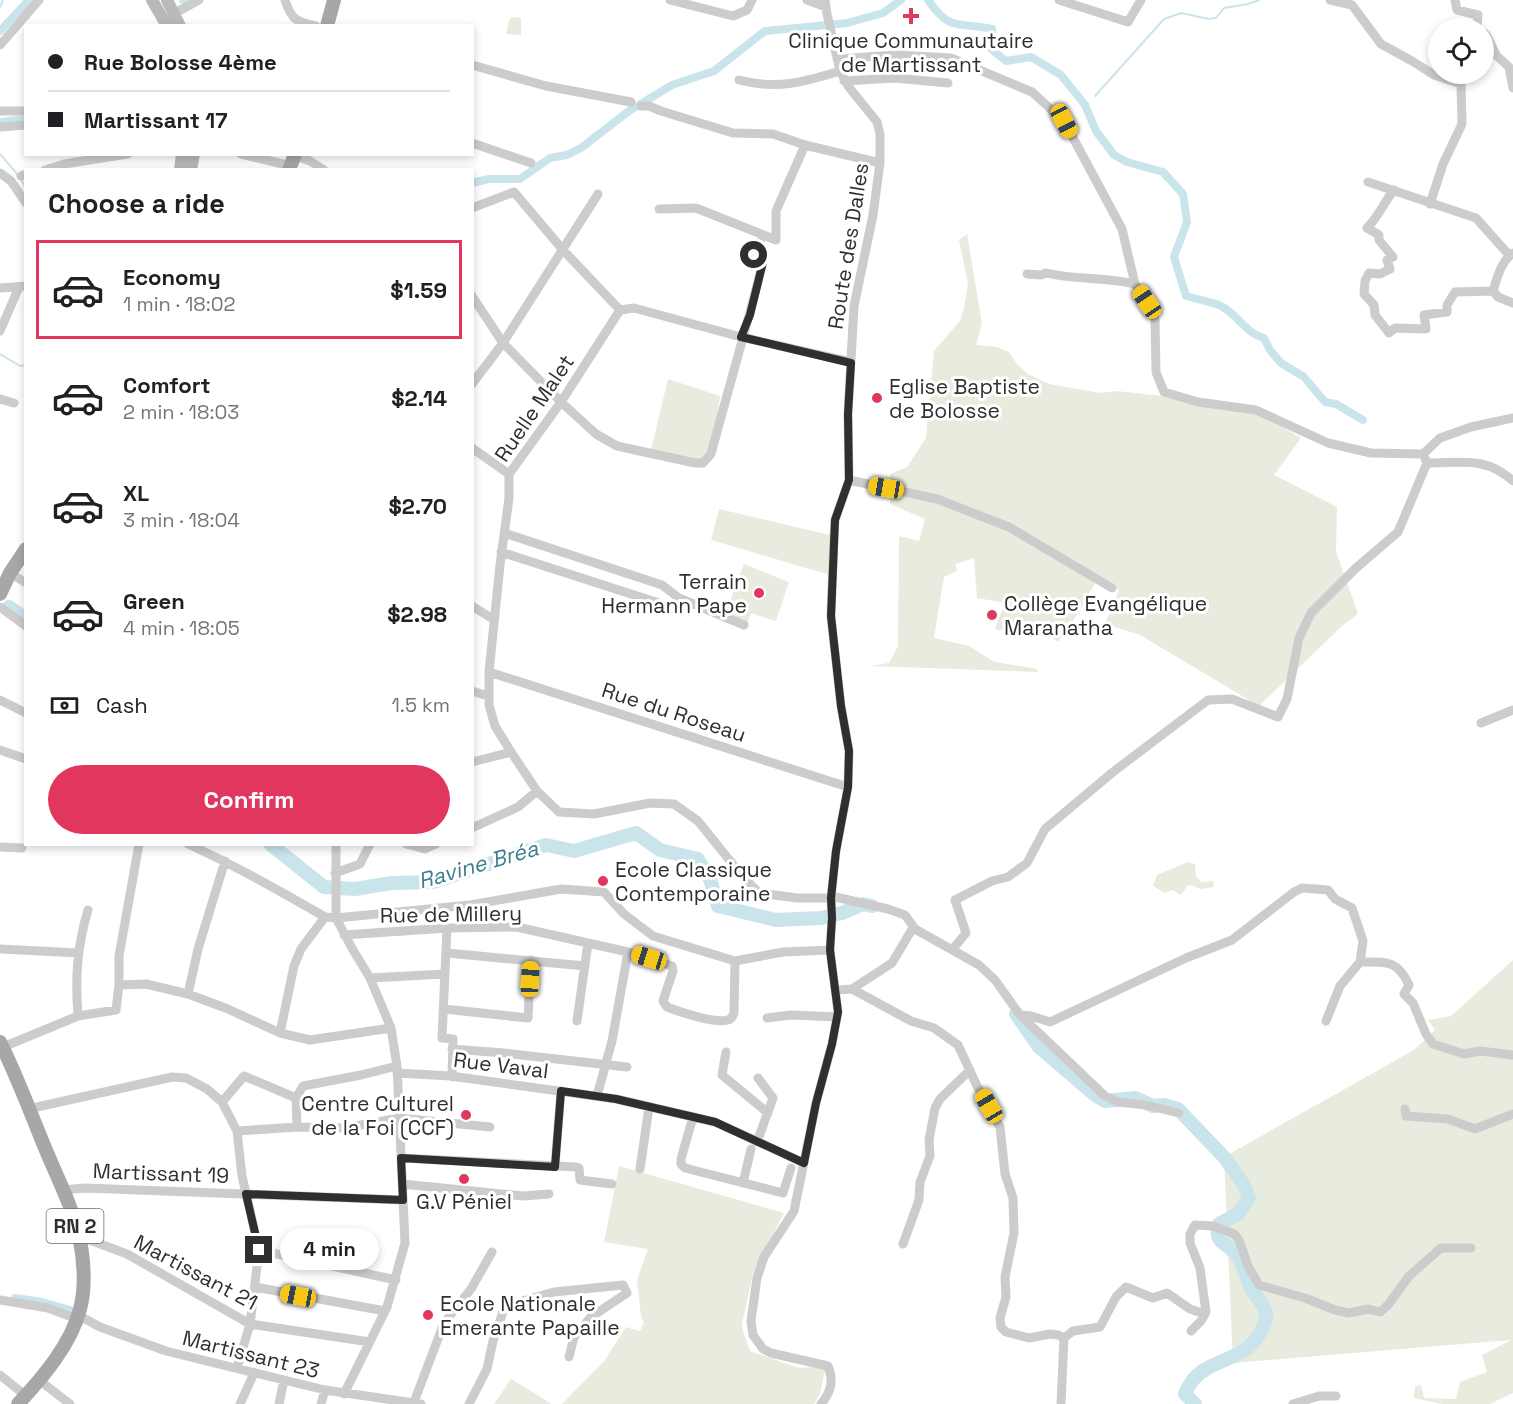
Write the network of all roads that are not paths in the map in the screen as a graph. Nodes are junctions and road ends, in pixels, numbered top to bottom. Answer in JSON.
{"nodes":[{"id":1,"x":39,"y":0,"type":"edge"},
{"id":2,"x":152,"y":0,"type":"edge"},
{"id":3,"x":166,"y":0,"type":"edge"},
{"id":4,"x":199,"y":0,"type":"edge"},
{"id":5,"x":285,"y":0,"type":"edge"},
{"id":6,"x":334,"y":0,"type":"edge"},
{"id":7,"x":670,"y":0,"type":"edge"},
{"id":8,"x":752,"y":0,"type":"edge"},
{"id":9,"x":807,"y":0,"type":"edge"},
{"id":10,"x":1059,"y":0,"type":"edge"},
{"id":11,"x":1140,"y":0,"type":"edge"},
{"id":12,"x":1330,"y":0,"type":"edge"},
{"id":13,"x":1455,"y":0,"type":"edge"},
{"id":14,"x":826,"y":7,"type":"edge"},
{"id":15,"x":175,"y":13,"type":"junction"},
{"id":16,"x":1478,"y":18,"type":"edge"},
{"id":17,"x":166,"y":24,"type":"edge"},
{"id":18,"x":179,"y":24,"type":"edge"},
{"id":19,"x":310,"y":24,"type":"edge"},
{"id":20,"x":328,"y":24,"type":"edge"},
{"id":21,"x":0,"y":45,"type":"edge"},
{"id":22,"x":1494,"y":51,"type":"edge"},
{"id":23,"x":837,"y":59,"type":"junction"},
{"id":24,"x":474,"y":66,"type":"edge"},
{"id":25,"x":840,"y":71,"type":"junction"},
{"id":26,"x":739,"y":80,"type":"dead end"},
{"id":27,"x":844,"y":81,"type":"junction"},
{"id":28,"x":948,"y":83,"type":"dead end"},
{"id":29,"x":1513,"y":88,"type":"edge"},
{"id":30,"x":631,"y":102,"type":"dead end"},
{"id":31,"x":641,"y":106,"type":"dead end"},
{"id":32,"x":0,"y":111,"type":"edge"},
{"id":33,"x":24,"y":111,"type":"edge"},
{"id":34,"x":24,"y":125,"type":"edge"},
{"id":35,"x":0,"y":127,"type":"edge"},
{"id":36,"x":474,"y":144,"type":"edge"},
{"id":37,"x":805,"y":145,"type":"junction"},
{"id":38,"x":115,"y":156,"type":"edge"},
{"id":39,"x":254,"y":156,"type":"edge"},
{"id":40,"x":292,"y":162,"type":"edge"},
{"id":41,"x":531,"y":163,"type":"dead end"},
{"id":42,"x":880,"y":163,"type":"junction"},
{"id":43,"x":51,"y":168,"type":"edge"},
{"id":44,"x":321,"y":168,"type":"edge"},
{"id":45,"x":0,"y":173,"type":"edge"},
{"id":46,"x":1368,"y":182,"type":"dead end"},
{"id":47,"x":1394,"y":190,"type":"junction"},
{"id":48,"x":598,"y":194,"type":"dead end"},
{"id":49,"x":24,"y":200,"type":"edge"},
{"id":50,"x":1430,"y":204,"type":"junction"},
{"id":51,"x":474,"y":207,"type":"edge"},
{"id":52,"x":659,"y":209,"type":"dead end"},
{"id":53,"x":763,"y":235,"type":"junction"},
{"id":54,"x":563,"y":250,"type":"junction"},
{"id":55,"x":1511,"y":254,"type":"edge"},
{"id":56,"x":1026,"y":274,"type":"dead end"},
{"id":57,"x":1135,"y":284,"type":"junction"},
{"id":58,"x":22,"y":287,"type":"edge"},
{"id":59,"x":0,"y":288,"type":"edge"},
{"id":60,"x":1493,"y":291,"type":"junction"},
{"id":61,"x":474,"y":299,"type":"edge"},
{"id":62,"x":1513,"y":303,"type":"edge"},
{"id":63,"x":620,"y":310,"type":"junction"},
{"id":64,"x":0,"y":331,"type":"edge"},
{"id":65,"x":741,"y":337,"type":"junction"},
{"id":66,"x":503,"y":343,"type":"junction"},
{"id":67,"x":851,"y":363,"type":"junction"},
{"id":68,"x":474,"y":381,"type":"edge"},
{"id":69,"x":0,"y":399,"type":"edge"},
{"id":70,"x":561,"y":402,"type":"junction"},
{"id":71,"x":14,"y":403,"type":"dead end"},
{"id":72,"x":1513,"y":418,"type":"edge"},
{"id":73,"x":474,"y":449,"type":"edge"},
{"id":74,"x":1425,"y":459,"type":"junction"},
{"id":75,"x":509,"y":474,"type":"junction"},
{"id":76,"x":849,"y":480,"type":"junction"},
{"id":77,"x":1513,"y":481,"type":"edge"},
{"id":78,"x":504,"y":533,"type":"junction"},
{"id":79,"x":24,"y":552,"type":"edge"},
{"id":80,"x":501,"y":552,"type":"junction"},
{"id":81,"x":10,"y":573,"type":"junction"},
{"id":82,"x":24,"y":582,"type":"edge"},
{"id":83,"x":1112,"y":588,"type":"dead end"},
{"id":84,"x":0,"y":594,"type":"edge"},
{"id":85,"x":659,"y":603,"type":"dead end"},
{"id":86,"x":0,"y":607,"type":"edge"},
{"id":87,"x":474,"y":607,"type":"edge"},
{"id":88,"x":493,"y":619,"type":"junction"},
{"id":89,"x":22,"y":623,"type":"edge"},
{"id":90,"x":744,"y":625,"type":"dead end"},
{"id":91,"x":489,"y":672,"type":"junction"},
{"id":92,"x":474,"y":692,"type":"edge"},
{"id":93,"x":488,"y":696,"type":"junction"},
{"id":94,"x":0,"y":700,"type":"edge"},
{"id":95,"x":1513,"y":710,"type":"edge"},
{"id":96,"x":24,"y":712,"type":"edge"},
{"id":97,"x":1481,"y":723,"type":"dead end"},
{"id":98,"x":0,"y":750,"type":"edge"},
{"id":99,"x":511,"y":752,"type":"junction"},
{"id":100,"x":24,"y":758,"type":"edge"},
{"id":101,"x":474,"y":761,"type":"edge"},
{"id":102,"x":848,"y":787,"type":"junction"},
{"id":103,"x":537,"y":791,"type":"junction"},
{"id":104,"x":474,"y":827,"type":"edge"},
{"id":105,"x":139,"y":846,"type":"edge"},
{"id":106,"x":192,"y":846,"type":"edge"},
{"id":107,"x":336,"y":846,"type":"edge"},
{"id":108,"x":369,"y":846,"type":"edge"},
{"id":109,"x":414,"y":846,"type":"edge"},
{"id":110,"x":432,"y":846,"type":"edge"},
{"id":111,"x":0,"y":847,"type":"edge"},
{"id":112,"x":22,"y":848,"type":"dead end"},
{"id":113,"x":225,"y":861,"type":"junction"},
{"id":114,"x":335,"y":882,"type":"junction"},
{"id":115,"x":831,"y":897,"type":"junction"},
{"id":116,"x":88,"y":910,"type":"dead end"},
{"id":117,"x":325,"y":917,"type":"junction"},
{"id":118,"x":336,"y":918,"type":"junction"},
{"id":119,"x":447,"y":928,"type":"junction"},
{"id":120,"x":915,"y":929,"type":"junction"},
{"id":121,"x":344,"y":935,"type":"junction"},
{"id":122,"x":588,"y":944,"type":"junction"},
{"id":123,"x":0,"y":949,"type":"edge"},
{"id":124,"x":830,"y":950,"type":"junction"},
{"id":125,"x":952,"y":950,"type":"junction"},
{"id":126,"x":79,"y":952,"type":"junction"},
{"id":127,"x":447,"y":952,"type":"junction"},
{"id":128,"x":628,"y":952,"type":"junction"},
{"id":129,"x":531,"y":960,"type":"junction"},
{"id":130,"x":735,"y":961,"type":"junction"},
{"id":131,"x":1360,"y":962,"type":"junction"},
{"id":132,"x":585,"y":966,"type":"junction"},
{"id":133,"x":445,"y":974,"type":"junction"},
{"id":134,"x":370,"y":978,"type":"junction"},
{"id":135,"x":118,"y":985,"type":"junction"},
{"id":136,"x":852,"y":989,"type":"junction"},
{"id":137,"x":836,"y":990,"type":"junction"},
{"id":138,"x":188,"y":994,"type":"junction"},
{"id":139,"x":444,"y":1009,"type":"junction"},
{"id":140,"x":1020,"y":1015,"type":"junction"},
{"id":141,"x":78,"y":1016,"type":"junction"},
{"id":142,"x":837,"y":1017,"type":"junction"},
{"id":143,"x":767,"y":1018,"type":"dead end"},
{"id":144,"x":577,"y":1021,"type":"dead end"},
{"id":145,"x":1326,"y":1021,"type":"dead end"},
{"id":146,"x":391,"y":1028,"type":"junction"},
{"id":147,"x":280,"y":1033,"type":"junction"},
{"id":148,"x":1,"y":1044,"type":"edge"},
{"id":149,"x":452,"y":1049,"type":"junction"},
{"id":150,"x":726,"y":1052,"type":"dead end"},
{"id":151,"x":1513,"y":1055,"type":"edge"},
{"id":152,"x":605,"y":1065,"type":"junction"},
{"id":153,"x":627,"y":1068,"type":"dead end"},
{"id":154,"x":397,"y":1069,"type":"junction"},
{"id":155,"x":970,"y":1070,"type":"junction"},
{"id":156,"x":452,"y":1077,"type":"junction"},
{"id":157,"x":758,"y":1078,"type":"dead end"},
{"id":158,"x":561,"y":1091,"type":"junction"},
{"id":159,"x":597,"y":1096,"type":"junction"},
{"id":160,"x":296,"y":1098,"type":"junction"},
{"id":161,"x":222,"y":1102,"type":"junction"},
{"id":162,"x":649,"y":1107,"type":"junction"},
{"id":163,"x":28,"y":1109,"type":"junction"},
{"id":164,"x":1405,"y":1109,"type":"dead end"},
{"id":165,"x":768,"y":1113,"type":"junction"},
{"id":166,"x":1179,"y":1113,"type":"dead end"},
{"id":167,"x":1513,"y":1114,"type":"edge"},
{"id":168,"x":693,"y":1117,"type":"junction"},
{"id":169,"x":399,"y":1118,"type":"junction"},
{"id":170,"x":297,"y":1126,"type":"junction"},
{"id":171,"x":490,"y":1127,"type":"dead end"},
{"id":172,"x":237,"y":1131,"type":"junction"},
{"id":173,"x":754,"y":1145,"type":"junction"},
{"id":174,"x":401,"y":1158,"type":"junction"},
{"id":175,"x":804,"y":1163,"type":"junction"},
{"id":176,"x":555,"y":1167,"type":"junction"},
{"id":177,"x":791,"y":1168,"type":"dead end"},
{"id":178,"x":640,"y":1169,"type":"dead end"},
{"id":179,"x":743,"y":1183,"type":"junction"},
{"id":180,"x":402,"y":1184,"type":"junction"},
{"id":181,"x":612,"y":1184,"type":"dead end"},
{"id":182,"x":62,"y":1190,"type":"junction"},
{"id":183,"x":246,"y":1194,"type":"junction"},
{"id":184,"x":549,"y":1194,"type":"dead end"},
{"id":185,"x":403,"y":1200,"type":"junction"},
{"id":186,"x":79,"y":1236,"type":"junction"},
{"id":187,"x":903,"y":1244,"type":"dead end"},
{"id":188,"x":1471,"y":1248,"type":"dead end"},
{"id":189,"x":259,"y":1250,"type":"junction"},
{"id":190,"x":492,"y":1252,"type":"dead end"},
{"id":191,"x":396,"y":1280,"type":"junction"},
{"id":192,"x":255,"y":1287,"type":"junction"},
{"id":193,"x":0,"y":1300,"type":"edge"},
{"id":194,"x":385,"y":1311,"type":"junction"},
{"id":195,"x":1205,"y":1314,"type":"junction"},
{"id":196,"x":78,"y":1317,"type":"junction"},
{"id":197,"x":250,"y":1324,"type":"junction"},
{"id":198,"x":1191,"y":1331,"type":"dead end"},
{"id":199,"x":1064,"y":1338,"type":"junction"},
{"id":200,"x":370,"y":1342,"type":"junction"},
{"id":201,"x":569,"y":1357,"type":"dead end"},
{"id":202,"x":237,"y":1368,"type":"junction"},
{"id":203,"x":254,"y":1373,"type":"junction"},
{"id":204,"x":0,"y":1375,"type":"edge"},
{"id":205,"x":39,"y":1380,"type":"junction"},
{"id":206,"x":284,"y":1380,"type":"junction"},
{"id":207,"x":325,"y":1390,"type":"junction"},
{"id":208,"x":344,"y":1394,"type":"junction"},
{"id":209,"x":1336,"y":1396,"type":"dead end"},
{"id":210,"x":22,"y":1400,"type":"edge"},
{"id":211,"x":382,"y":1402,"type":"edge"},
{"id":212,"x":417,"y":1403,"type":"edge"},
{"id":213,"x":70,"y":1404,"type":"edge"},
{"id":214,"x":240,"y":1404,"type":"edge"},
{"id":215,"x":279,"y":1404,"type":"edge"},
{"id":216,"x":321,"y":1404,"type":"edge"},
{"id":217,"x":469,"y":1404,"type":"edge"},
{"id":218,"x":821,"y":1404,"type":"edge"},
{"id":219,"x":1061,"y":1404,"type":"edge"},
{"id":220,"x":1293,"y":1404,"type":"edge"}],
"edges":[{"from":1,"to":21,"type":"street"},
{"from":2,"to":17,"type":"main road"},
{"from":3,"to":15,"type":"main road"},
{"from":4,"to":15,"type":"street"},
{"from":5,"to":19,"type":"street"},
{"from":6,"to":20,"type":"main road"},
{"from":7,"to":8,"type":"street"},
{"from":9,"to":14,"type":"street"},
{"from":10,"to":11,"type":"street"},
{"from":12,"to":50,"type":"street"},
{"from":13,"to":16,"type":"street"},
{"from":14,"to":23,"type":"street","name":"Route des Dalles"},
{"from":15,"to":18,"type":"main road"},
{"from":22,"to":29,"type":"street"},
{"from":23,"to":25,"type":"street","name":"Route des Dalles"},
{"from":23,"to":57,"type":"street"},
{"from":24,"to":30,"type":"street"},
{"from":25,"to":26,"type":"street"},
{"from":25,"to":27,"type":"street","name":"Route des Dalles"},
{"from":27,"to":28,"type":"street"},
{"from":27,"to":42,"type":"street","name":"Route des Dalles"},
{"from":31,"to":37,"type":"street"},
{"from":32,"to":33,"type":"street"},
{"from":34,"to":35,"type":"street"},
{"from":36,"to":41,"type":"street"},
{"from":37,"to":42,"type":"street"},
{"from":37,"to":53,"type":"street"},
{"from":38,"to":43,"type":"street"},
{"from":39,"to":40,"type":"street"},
{"from":40,"to":44,"type":"street"},
{"from":42,"to":67,"type":"street","name":"Route des Dalles"},
{"from":45,"to":49,"type":"street"},
{"from":46,"to":47,"type":"street"},
{"from":47,"to":50,"type":"street"},
{"from":47,"to":60,"type":"street"},
{"from":48,"to":54,"type":"street"},
{"from":50,"to":55,"type":"street"},
{"from":51,"to":54,"type":"street"},
{"from":52,"to":53,"type":"street"},
{"from":53,"to":65,"type":"street"},
{"from":54,"to":63,"type":"street"},
{"from":54,"to":66,"type":"street"},
{"from":55,"to":60,"type":"street"},
{"from":56,"to":57,"type":"street"},
{"from":57,"to":74,"type":"street"},
{"from":58,"to":59,"type":"street"},
{"from":58,"to":64,"type":"street"},
{"from":60,"to":62,"type":"street"},
{"from":61,"to":66,"type":"street"},
{"from":63,"to":65,"type":"street"},
{"from":63,"to":70,"type":"street","name":"Ruelle Malet"},
{"from":65,"to":67,"type":"street"},
{"from":65,"to":70,"type":"street"},
{"from":66,"to":68,"type":"street"},
{"from":66,"to":70,"type":"street"},
{"from":67,"to":76,"type":"street","name":"Route des Dalles"},
{"from":69,"to":71,"type":"street"},
{"from":70,"to":75,"type":"street","name":"Ruelle Malet"},
{"from":72,"to":74,"type":"street"},
{"from":73,"to":75,"type":"street"},
{"from":74,"to":77,"type":"street"},
{"from":74,"to":125,"type":"street"},
{"from":75,"to":78,"type":"street","name":"Ruelle Malet"},
{"from":76,"to":83,"type":"street"},
{"from":76,"to":102,"type":"street","name":"Route des Dalles"},
{"from":78,"to":80,"type":"street","name":"Ruelle Malet"},
{"from":78,"to":90,"type":"street"},
{"from":79,"to":81,"type":"main road"},
{"from":80,"to":85,"type":"street"},
{"from":80,"to":88,"type":"street","name":"Ruelle Malet"},
{"from":81,"to":82,"type":"street"},
{"from":81,"to":84,"type":"main road"},
{"from":86,"to":89,"type":"street"},
{"from":87,"to":88,"type":"street"},
{"from":88,"to":91,"type":"street","name":"Ruelle Malet"},
{"from":91,"to":93,"type":"street","name":"Ruelle Malet"},
{"from":91,"to":102,"type":"street","name":"Rue du Roseau"},
{"from":92,"to":93,"type":"street"},
{"from":93,"to":99,"type":"street","name":"Ruelle Malet"},
{"from":94,"to":96,"type":"street"},
{"from":95,"to":97,"type":"street"},
{"from":98,"to":100,"type":"street"},
{"from":99,"to":101,"type":"street"},
{"from":99,"to":103,"type":"street","name":"Ruelle Malet"},
{"from":102,"to":115,"type":"street","name":"Route des Dalles"},
{"from":103,"to":104,"type":"street"},
{"from":103,"to":115,"type":"street","name":"Ruelle Malet"},
{"from":105,"to":135,"type":"street"},
{"from":106,"to":113,"type":"street"},
{"from":107,"to":114,"type":"street"},
{"from":108,"to":114,"type":"street"},
{"from":109,"to":110,"type":"street"},
{"from":111,"to":112,"type":"street"},
{"from":113,"to":117,"type":"street"},
{"from":113,"to":138,"type":"street"},
{"from":114,"to":118,"type":"street"},
{"from":115,"to":120,"type":"street","name":"Ruelle Malet"},
{"from":115,"to":124,"type":"street","name":"Route des Dalles"},
{"from":116,"to":126,"type":"street"},
{"from":117,"to":118,"type":"street"},
{"from":117,"to":147,"type":"street"},
{"from":118,"to":121,"type":"street"},
{"from":118,"to":130,"type":"street"},
{"from":119,"to":121,"type":"street","name":"Rue de Millery"},
{"from":119,"to":122,"type":"street","name":"Rue de Millery"},
{"from":119,"to":127,"type":"street"},
{"from":120,"to":125,"type":"street","name":"Ruelle Malet"},
{"from":120,"to":136,"type":"street"},
{"from":121,"to":134,"type":"street"},
{"from":122,"to":128,"type":"street","name":"Rue de Millery"},
{"from":122,"to":132,"type":"street"},
{"from":123,"to":126,"type":"street"},
{"from":124,"to":130,"type":"street"},
{"from":124,"to":137,"type":"street","name":"Route des Dalles"},
{"from":125,"to":140,"type":"street","name":"Ruelle Malet"},
{"from":126,"to":141,"type":"street"},
{"from":127,"to":129,"type":"street"},
{"from":127,"to":133,"type":"street"},
{"from":128,"to":130,"type":"street","name":"Rue de Millery"},
{"from":128,"to":152,"type":"street"},
{"from":129,"to":132,"type":"street"},
{"from":129,"to":139,"type":"street"},
{"from":131,"to":140,"type":"street"},
{"from":131,"to":145,"type":"street"},
{"from":131,"to":151,"type":"street"},
{"from":132,"to":144,"type":"street"},
{"from":133,"to":134,"type":"street"},
{"from":133,"to":139,"type":"street"},
{"from":134,"to":146,"type":"street"},
{"from":135,"to":138,"type":"street"},
{"from":135,"to":141,"type":"street"},
{"from":136,"to":137,"type":"street"},
{"from":136,"to":155,"type":"street"},
{"from":137,"to":142,"type":"street","name":"Route des Dalles"},
{"from":138,"to":147,"type":"street"},
{"from":139,"to":149,"type":"street"},
{"from":140,"to":166,"type":"street","name":"Ruelle Malet"},
{"from":141,"to":148,"type":"street"},
{"from":142,"to":143,"type":"street"},
{"from":142,"to":175,"type":"street","name":"Route des Dalles"},
{"from":146,"to":147,"type":"street"},
{"from":146,"to":154,"type":"street"},
{"from":148,"to":163,"type":"main road","number":"RN 2"},
{"from":149,"to":152,"type":"street"},
{"from":149,"to":156,"type":"street"},
{"from":150,"to":165,"type":"street"},
{"from":152,"to":153,"type":"street"},
{"from":152,"to":159,"type":"street"},
{"from":154,"to":156,"type":"street","name":"Rue Vaval"},
{"from":154,"to":160,"type":"street","name":"Rue Vaval"},
{"from":154,"to":169,"type":"street"},
{"from":155,"to":187,"type":"street"},
{"from":155,"to":199,"type":"street"},
{"from":156,"to":158,"type":"street","name":"Rue Vaval"},
{"from":157,"to":165,"type":"street"},
{"from":158,"to":159,"type":"street","name":"Rue Vaval"},
{"from":158,"to":176,"type":"street"},
{"from":159,"to":162,"type":"street","name":"Rue Vaval"},
{"from":160,"to":161,"type":"street"},
{"from":160,"to":170,"type":"street"},
{"from":161,"to":163,"type":"street"},
{"from":161,"to":172,"type":"street"},
{"from":162,"to":168,"type":"street","name":"Rue Vaval"},
{"from":162,"to":178,"type":"street"},
{"from":163,"to":182,"type":"main road","number":"RN 2"},
{"from":164,"to":167,"type":"street"},
{"from":165,"to":173,"type":"street"},
{"from":168,"to":173,"type":"street","name":"Rue Vaval"},
{"from":168,"to":179,"type":"street"},
{"from":169,"to":170,"type":"street"},
{"from":169,"to":171,"type":"street"},
{"from":169,"to":174,"type":"street"},
{"from":170,"to":172,"type":"street"},
{"from":172,"to":183,"type":"street"},
{"from":173,"to":175,"type":"street","name":"Rue Vaval"},
{"from":173,"to":179,"type":"street"},
{"from":174,"to":176,"type":"street"},
{"from":174,"to":180,"type":"street"},
{"from":175,"to":218,"type":"street","name":"Route des Dalles"},
{"from":176,"to":181,"type":"street"},
{"from":177,"to":179,"type":"street"},
{"from":180,"to":184,"type":"street"},
{"from":180,"to":185,"type":"street"},
{"from":182,"to":183,"type":"street","name":"Martissant 19"},
{"from":182,"to":186,"type":"main road","number":"RN 2"},
{"from":183,"to":185,"type":"street","name":"Martissant 19"},
{"from":183,"to":189,"type":"street"},
{"from":185,"to":191,"type":"street"},
{"from":186,"to":196,"type":"main road","number":"RN 2"},
{"from":186,"to":197,"type":"street","name":"Martissant 21"},
{"from":188,"to":195,"type":"street"},
{"from":189,"to":191,"type":"street"},
{"from":189,"to":192,"type":"street"},
{"from":190,"to":212,"type":"street"},
{"from":191,"to":194,"type":"street"},
{"from":192,"to":194,"type":"street"},
{"from":192,"to":197,"type":"street"},
{"from":193,"to":196,"type":"street","name":"Martissant 23"},
{"from":194,"to":200,"type":"street"},
{"from":195,"to":198,"type":"street"},
{"from":195,"to":199,"type":"street"},
{"from":196,"to":202,"type":"street","name":"Martissant 23"},
{"from":196,"to":205,"type":"main road","number":"RN 2"},
{"from":197,"to":200,"type":"street","name":"Martissant 21"},
{"from":197,"to":202,"type":"street"},
{"from":199,"to":219,"type":"street"},
{"from":200,"to":208,"type":"street"},
{"from":201,"to":217,"type":"street"},
{"from":202,"to":203,"type":"street","name":"Martissant 23"},
{"from":203,"to":206,"type":"street","name":"Martissant 23"},
{"from":203,"to":214,"type":"street"},
{"from":204,"to":210,"type":"street"},
{"from":205,"to":210,"type":"main road","number":"RN 2"},
{"from":205,"to":213,"type":"street"},
{"from":206,"to":207,"type":"street","name":"Martissant 23"},
{"from":206,"to":215,"type":"street"},
{"from":207,"to":208,"type":"street","name":"Martissant 23"},
{"from":207,"to":216,"type":"street"},
{"from":208,"to":211,"type":"street","name":"Martissant 23"},
{"from":209,"to":220,"type":"street"},
{"from":211,"to":212,"type":"street","name":"Martissant 23"}]}
